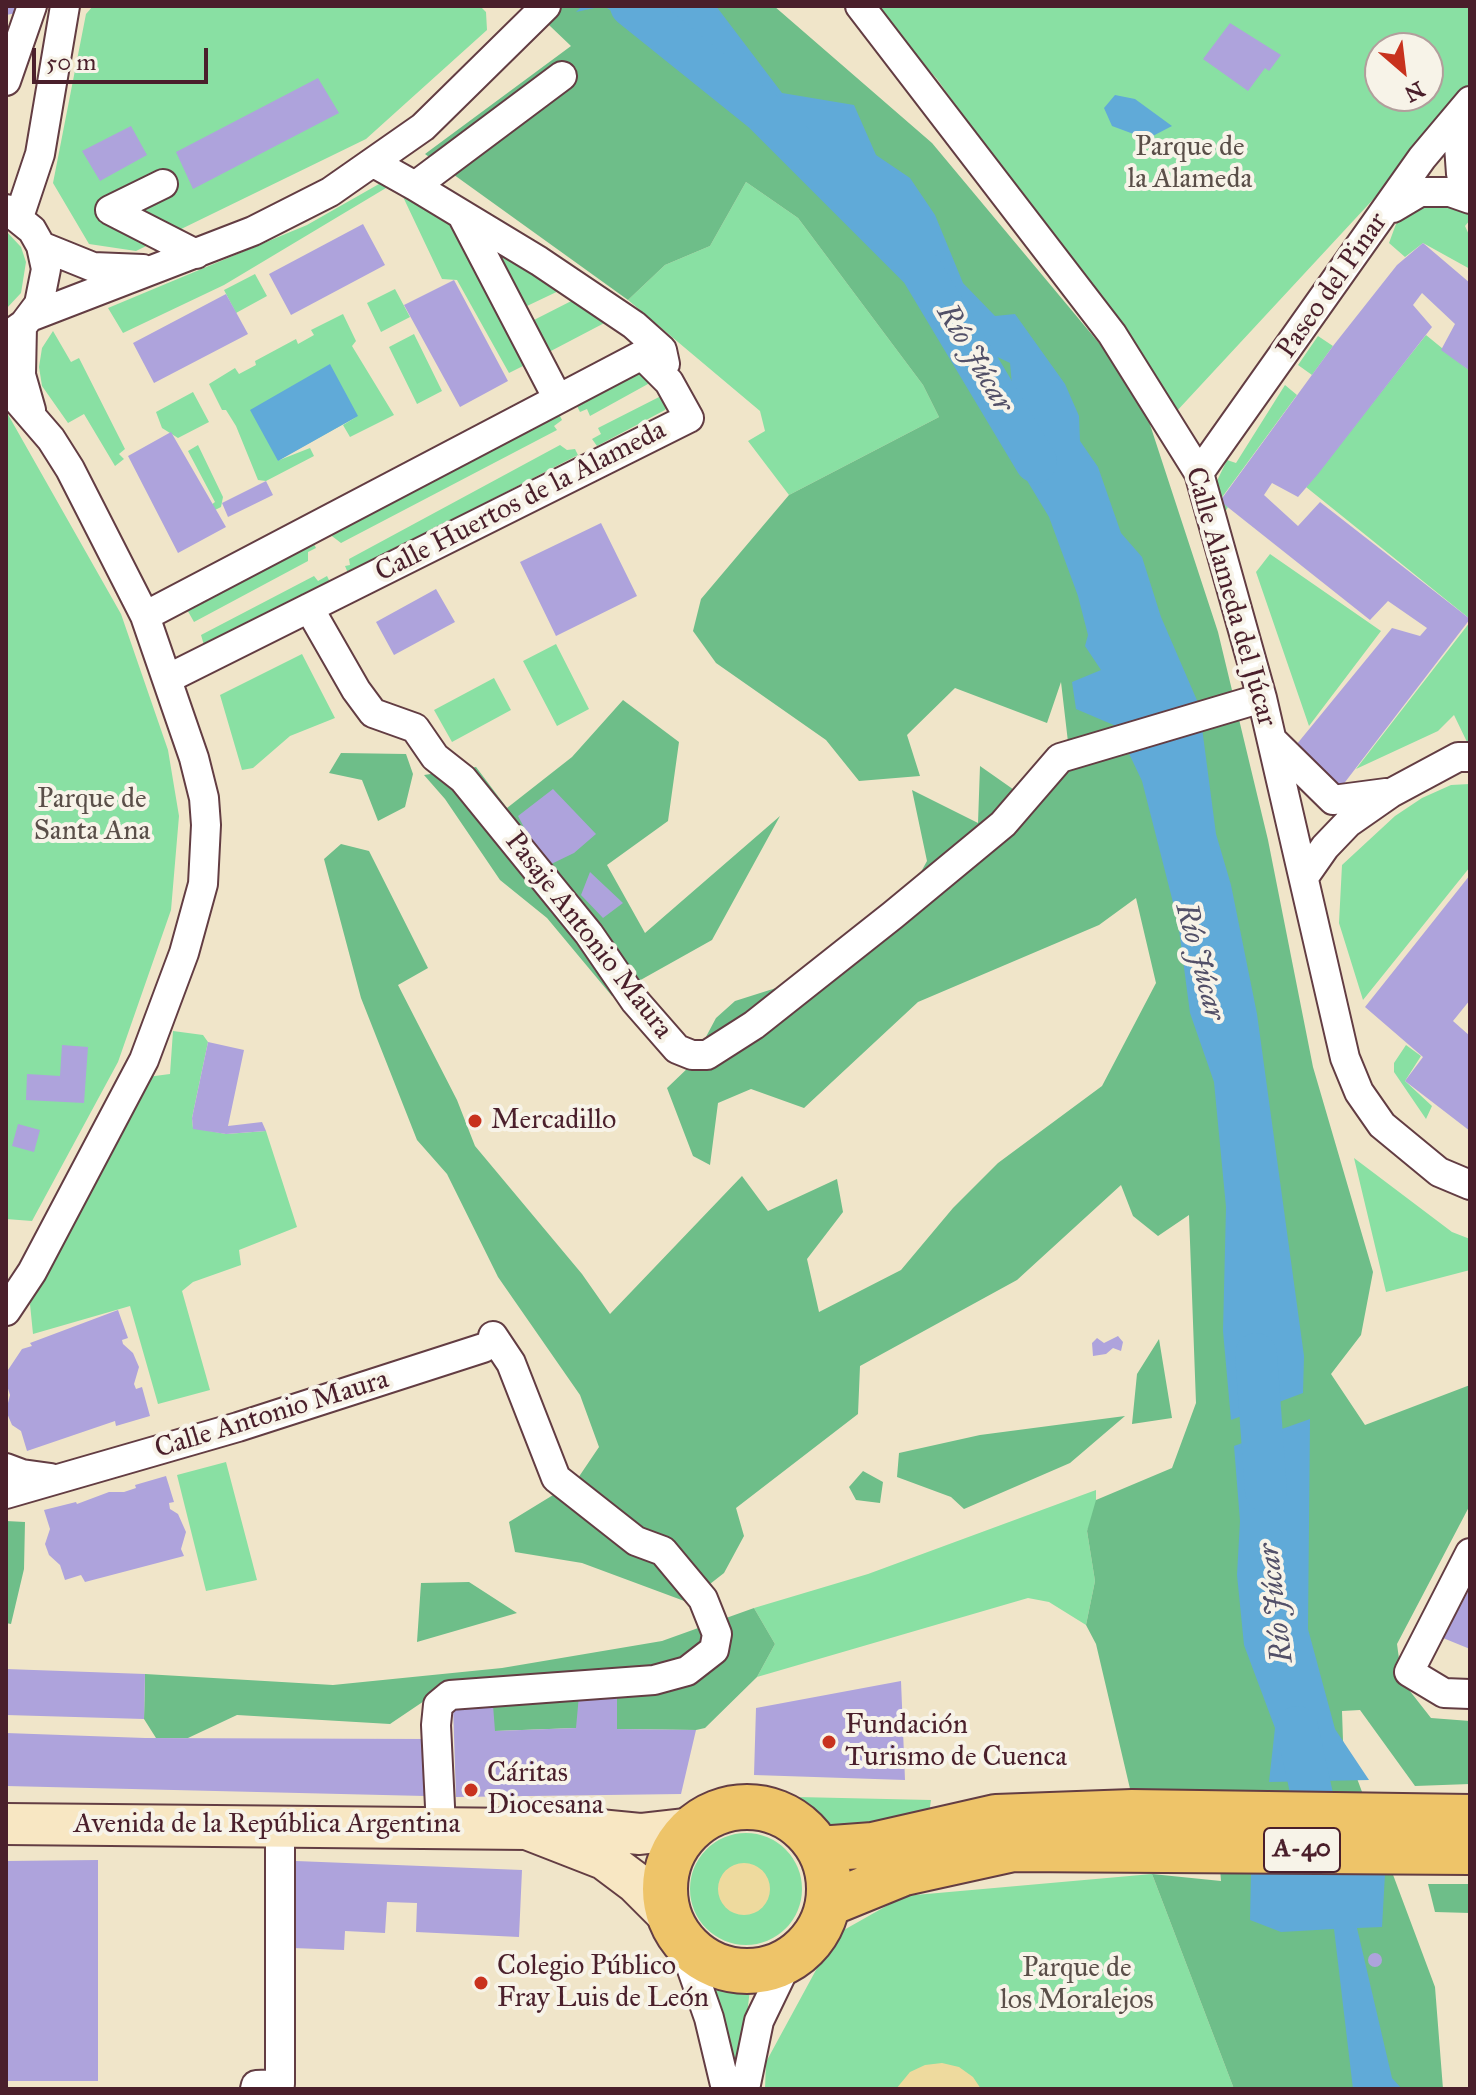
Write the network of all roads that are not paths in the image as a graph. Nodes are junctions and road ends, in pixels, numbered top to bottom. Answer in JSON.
{"nodes":[{"id":1,"x":32,"y":6,"type":"edge"},
{"id":2,"x":65,"y":6,"type":"edge"},
{"id":3,"x":546,"y":6,"type":"edge"},
{"id":4,"x":860,"y":6,"type":"edge"},
{"id":5,"x":562,"y":76,"type":"dead end"},
{"id":6,"x":6,"y":81,"type":"edge"},
{"id":7,"x":1463,"y":109,"type":"edge"},
{"id":8,"x":374,"y":163,"type":"junction"},
{"id":9,"x":163,"y":184,"type":"dead end"},
{"id":10,"x":415,"y":186,"type":"junction"},
{"id":11,"x":1470,"y":186,"type":"edge"},
{"id":12,"x":1470,"y":199,"type":"edge"},
{"id":13,"x":13,"y":213,"type":"edge"},
{"id":14,"x":1385,"y":213,"type":"junction"},
{"id":15,"x":463,"y":216,"type":"junction"},
{"id":16,"x":41,"y":246,"type":"junction"},
{"id":17,"x":196,"y":254,"type":"junction"},
{"id":18,"x":152,"y":269,"type":"junction"},
{"id":19,"x":19,"y":327,"type":"edge"},
{"id":20,"x":669,"y":382,"type":"junction"},
{"id":21,"x":6,"y":387,"type":"edge"},
{"id":22,"x":558,"y":399,"type":"junction"},
{"id":23,"x":34,"y":418,"type":"junction"},
{"id":24,"x":1199,"y":473,"type":"junction"},
{"id":25,"x":309,"y":608,"type":"junction"},
{"id":26,"x":145,"y":616,"type":"junction"},
{"id":27,"x":167,"y":679,"type":"junction"},
{"id":28,"x":1262,"y":698,"type":"junction"},
{"id":29,"x":1271,"y":739,"type":"junction"},
{"id":30,"x":1470,"y":757,"type":"edge"},
{"id":31,"x":1391,"y":793,"type":"junction"},
{"id":32,"x":1304,"y":877,"type":"junction"},
{"id":33,"x":1470,"y":1185,"type":"edge"},
{"id":34,"x":6,"y":1311,"type":"edge"},
{"id":35,"x":6,"y":1468,"type":"edge"},
{"id":36,"x":60,"y":1479,"type":"junction"},
{"id":37,"x":6,"y":1494,"type":"edge"},
{"id":38,"x":1470,"y":1553,"type":"edge"},
{"id":39,"x":1470,"y":1694,"type":"edge"},
{"id":40,"x":1470,"y":1817,"type":"edge"},
{"id":41,"x":6,"y":1824,"type":"edge"},
{"id":42,"x":280,"y":1826,"type":"junction"},
{"id":43,"x":441,"y":1827,"type":"junction"},
{"id":44,"x":693,"y":1828,"type":"junction"},
{"id":45,"x":527,"y":1829,"type":"junction"},
{"id":46,"x":1133,"y":1831,"type":"junction"},
{"id":47,"x":819,"y":1849,"type":"junction"},
{"id":48,"x":1470,"y":1852,"type":"edge"},
{"id":49,"x":828,"y":1904,"type":"junction"},
{"id":50,"x":676,"y":1928,"type":"junction"},
{"id":51,"x":788,"y":1961,"type":"junction"},
{"id":52,"x":255,"y":2089,"type":"edge"},
{"id":53,"x":726,"y":2089,"type":"edge"},
{"id":54,"x":745,"y":2089,"type":"edge"}],
"edges":[{"from":1,"to":6,"type":"street"},
{"from":2,"to":13,"type":"street"},
{"from":3,"to":8,"type":"street"},
{"from":4,"to":24,"type":"street","name":"Calle Alameda del Júcar"},
{"from":5,"to":10,"type":"street"},
{"from":7,"to":11,"type":"street"},
{"from":7,"to":14,"type":"street","name":"Paseo del Pinar"},
{"from":8,"to":10,"type":"street"},
{"from":8,"to":17,"type":"street"},
{"from":9,"to":17,"type":"street"},
{"from":10,"to":15,"type":"street"},
{"from":12,"to":14,"type":"street"},
{"from":13,"to":16,"type":"street"},
{"from":14,"to":24,"type":"street","name":"Paseo del Pinar"},
{"from":15,"to":20,"type":"street"},
{"from":15,"to":22,"type":"street"},
{"from":16,"to":18,"type":"street"},
{"from":16,"to":19,"type":"street"},
{"from":17,"to":18,"type":"street"},
{"from":18,"to":19,"type":"street"},
{"from":19,"to":23,"type":"street"},
{"from":20,"to":22,"type":"street","name":"Calle Huertos de la Alameda"},
{"from":20,"to":25,"type":"street","name":"Calle Huertos de la Alameda"},
{"from":21,"to":23,"type":"street"},
{"from":22,"to":26,"type":"street","name":"Calle Huertos de la Alameda"},
{"from":23,"to":26,"type":"street"},
{"from":24,"to":28,"type":"street","name":"Calle Alameda del Júcar"},
{"from":25,"to":27,"type":"street","name":"Calle Huertos de la Alameda"},
{"from":25,"to":28,"type":"street","name":"Pasaje Antonio Maura"},
{"from":26,"to":27,"type":"street"},
{"from":27,"to":34,"type":"street"},
{"from":28,"to":29,"type":"street","name":"Calle Alameda del Júcar"},
{"from":29,"to":31,"type":"street"},
{"from":29,"to":32,"type":"street","name":"Calle Alameda del Júcar"},
{"from":30,"to":31,"type":"street"},
{"from":31,"to":32,"type":"street"},
{"from":32,"to":33,"type":"street","name":"Calle Alameda del Júcar"},
{"from":35,"to":36,"type":"street","name":"Calle Antonio Maura"},
{"from":36,"to":37,"type":"street","name":"Calle Antonio Maura"},
{"from":36,"to":43,"type":"street","name":"Calle Antonio Maura"},
{"from":38,"to":39,"type":"street"},
{"from":40,"to":46,"type":"main road","number":"A-40"},
{"from":41,"to":42,"type":"main road","name":"Avenida de la República Argentina"},
{"from":42,"to":43,"type":"main road","name":"Avenida de la República Argentina"},
{"from":42,"to":52,"type":"street"},
{"from":43,"to":45,"type":"main road","name":"Avenida de la República Argentina"},
{"from":44,"to":45,"type":"main road","name":"Avenida de la República Argentina"},
{"from":44,"to":47,"type":"main road"},
{"from":44,"to":50,"type":"main road"},
{"from":45,"to":50,"type":"main road","name":"Avenida de la República Argentina"},
{"from":46,"to":47,"type":"main road","number":"A-40"},
{"from":46,"to":48,"type":"main road","number":"A-40"},
{"from":46,"to":49,"type":"main road","number":"A-40"},
{"from":47,"to":49,"type":"main road"},
{"from":49,"to":51,"type":"main road"},
{"from":50,"to":51,"type":"main road"},
{"from":50,"to":53,"type":"street"},
{"from":51,"to":54,"type":"street"}]}
